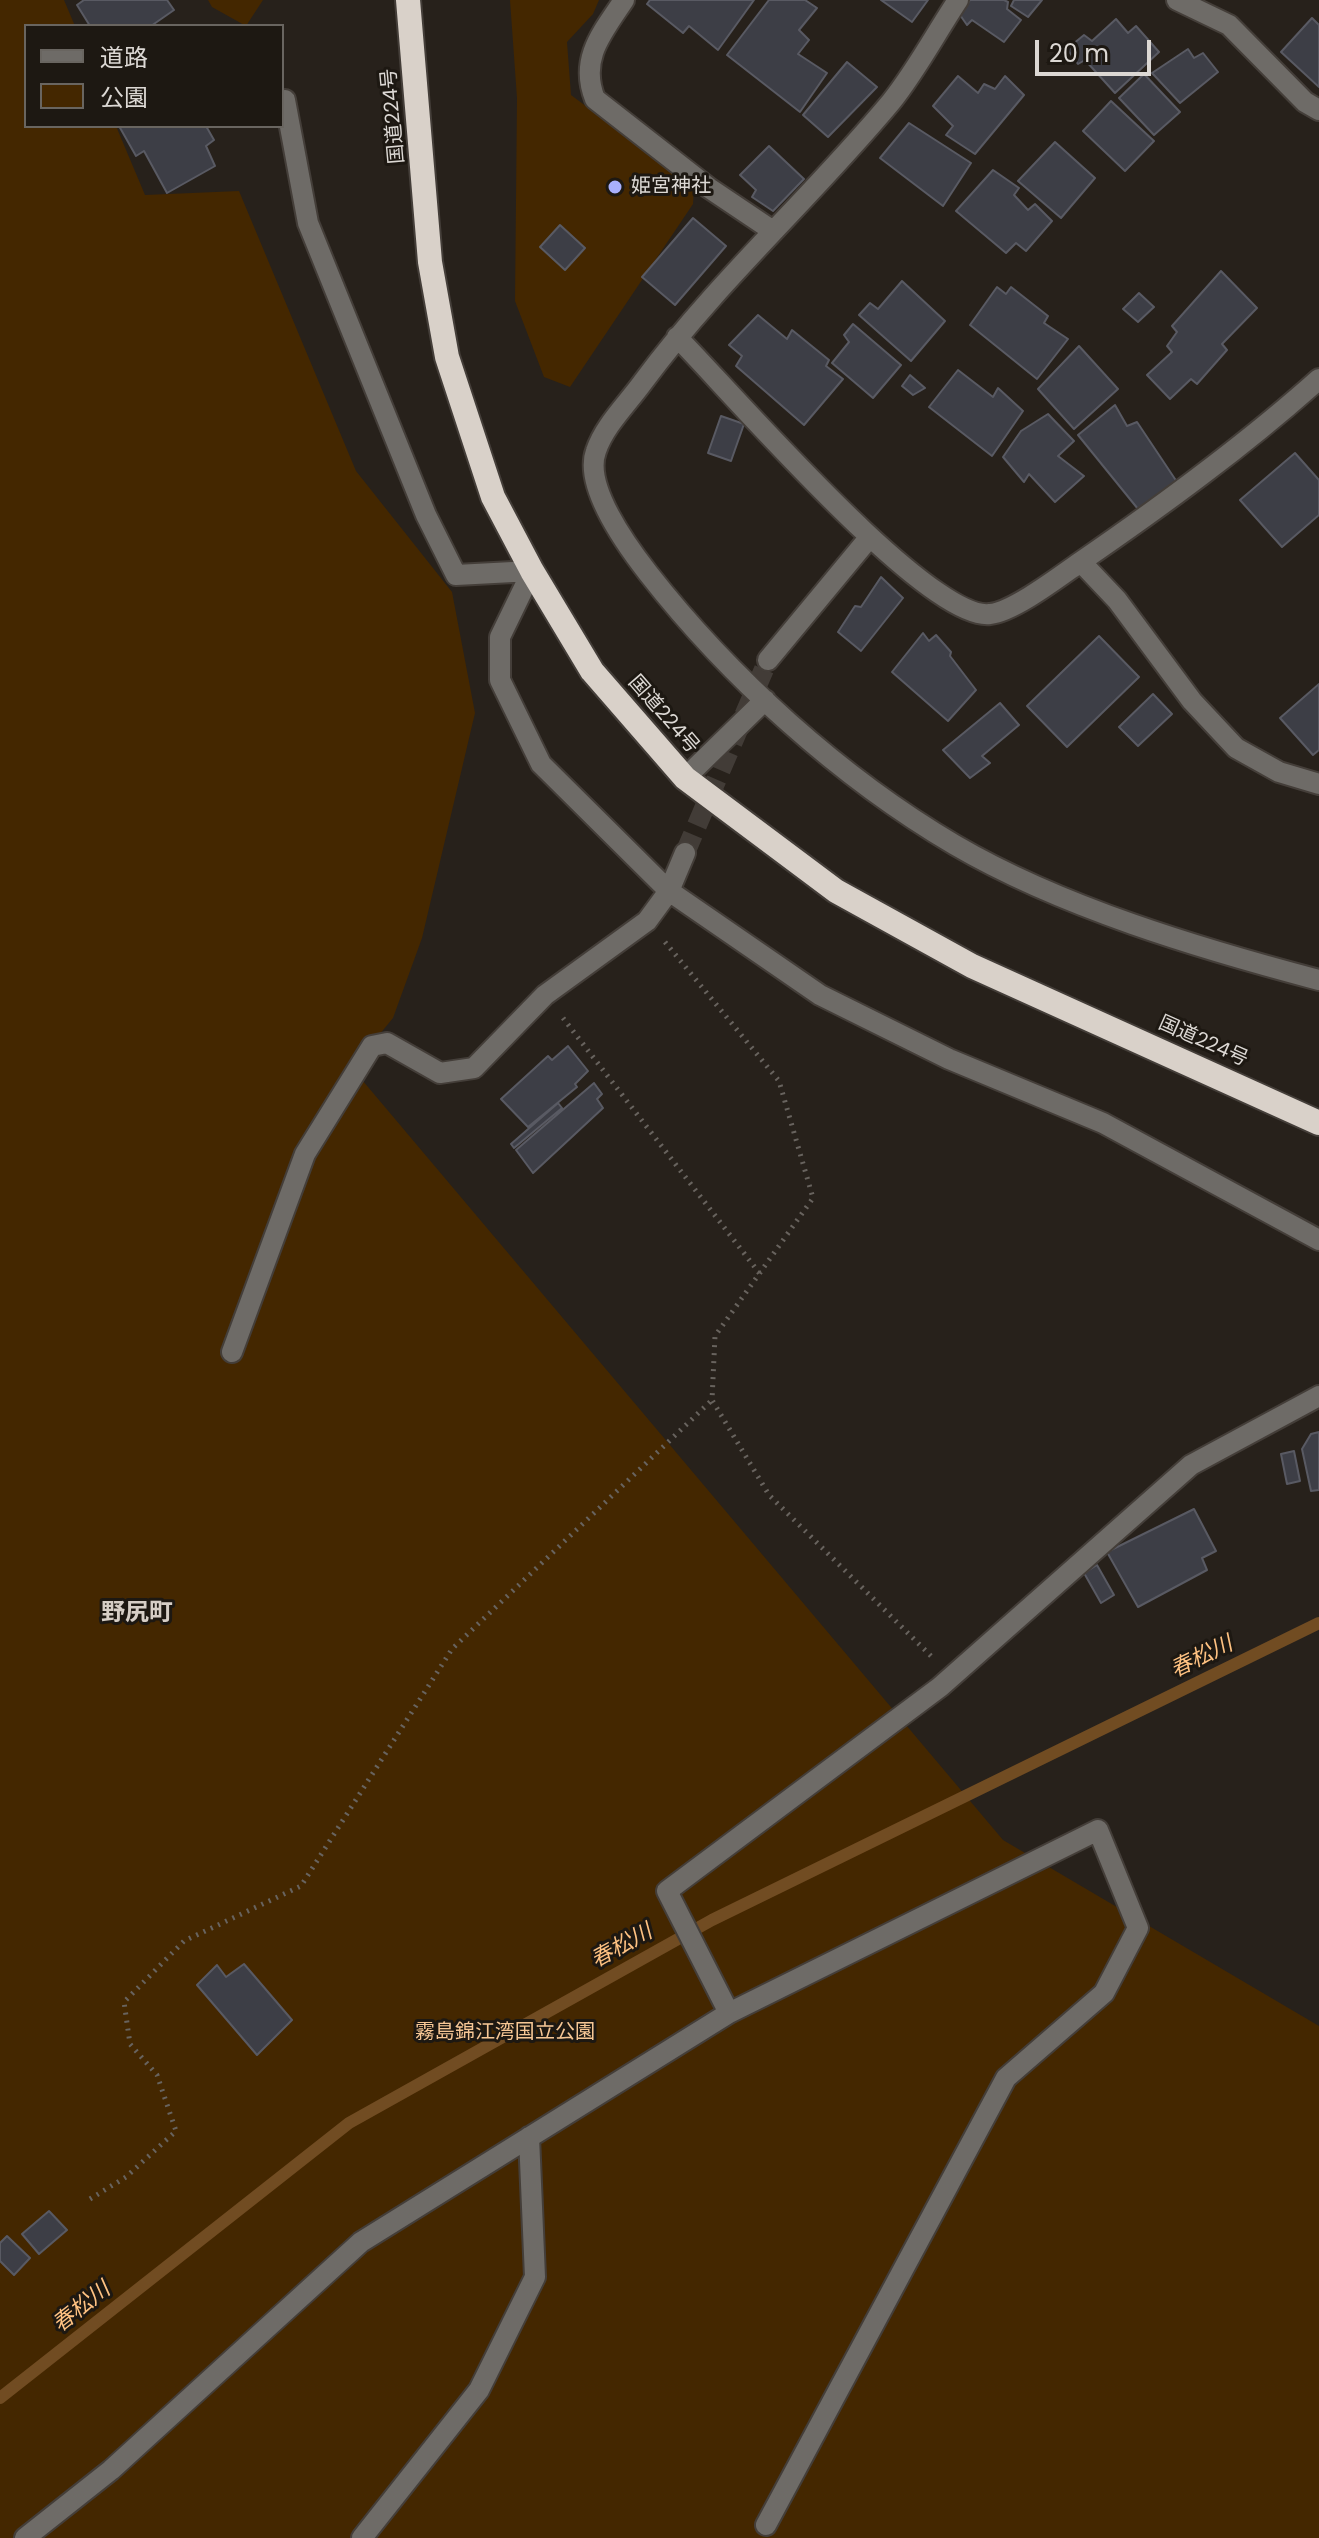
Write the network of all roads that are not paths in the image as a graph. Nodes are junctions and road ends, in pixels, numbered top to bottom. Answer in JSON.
{"nodes":[{"id":1,"x":408,"y":0,"type":"edge"},
{"id":2,"x":624,"y":0,"type":"edge"},
{"id":3,"x":958,"y":0,"type":"edge"},
{"id":4,"x":1177,"y":0,"type":"edge"},
{"id":5,"x":285,"y":100,"type":"dead end"},
{"id":6,"x":1319,"y":110,"type":"edge"},
{"id":7,"x":773,"y":231,"type":"junction"},
{"id":8,"x":677,"y":337,"type":"junction"},
{"id":9,"x":1319,"y":379,"type":"edge"},
{"id":10,"x":869,"y":538,"type":"junction"},
{"id":11,"x":1081,"y":562,"type":"junction"},
{"id":12,"x":532,"y":571,"type":"junction"},
{"id":13,"x":768,"y":660,"type":"tunnel mouth"},
{"id":14,"x":765,"y":700,"type":"junction"},
{"id":15,"x":685,"y":778,"type":"junction"},
{"id":16,"x":1319,"y":784,"type":"edge"},
{"id":17,"x":685,"y":853,"type":"tunnel mouth"},
{"id":18,"x":669,"y":891,"type":"junction"},
{"id":19,"x":1319,"y":980,"type":"edge"},
{"id":20,"x":1319,"y":1123,"type":"edge"},
{"id":21,"x":1319,"y":1240,"type":"edge"},
{"id":22,"x":232,"y":1352,"type":"dead end"},
{"id":23,"x":1319,"y":1396,"type":"edge"},
{"id":24,"x":729,"y":2013,"type":"junction"},
{"id":25,"x":529,"y":2137,"type":"junction"},
{"id":26,"x":766,"y":2525,"type":"dead end"},
{"id":27,"x":25,"y":2538,"type":"edge"},
{"id":28,"x":362,"y":2538,"type":"edge"}],
"edges":[{"from":1,"to":12,"type":"highway","name":"国道224号"},
{"from":2,"to":7,"type":"street"},
{"from":3,"to":7,"type":"street"},
{"from":4,"to":6,"type":"street"},
{"from":5,"to":12,"type":"street"},
{"from":7,"to":8,"type":"street"},
{"from":8,"to":10,"type":"street"},
{"from":8,"to":14,"type":"street"},
{"from":9,"to":11,"type":"street"},
{"from":10,"to":11,"type":"street"},
{"from":10,"to":13,"type":"street"},
{"from":11,"to":16,"type":"street"},
{"from":12,"to":15,"type":"highway","name":"国道224号"},
{"from":12,"to":18,"type":"street"},
{"from":14,"to":15,"type":"street"},
{"from":14,"to":19,"type":"street"},
{"from":15,"to":20,"type":"highway","name":"国道224号"},
{"from":17,"to":18,"type":"street"},
{"from":18,"to":21,"type":"street"},
{"from":18,"to":22,"type":"street"},
{"from":23,"to":24,"type":"street"},
{"from":24,"to":25,"type":"street"},
{"from":24,"to":26,"type":"street"},
{"from":25,"to":27,"type":"street"},
{"from":25,"to":28,"type":"street"}]}
